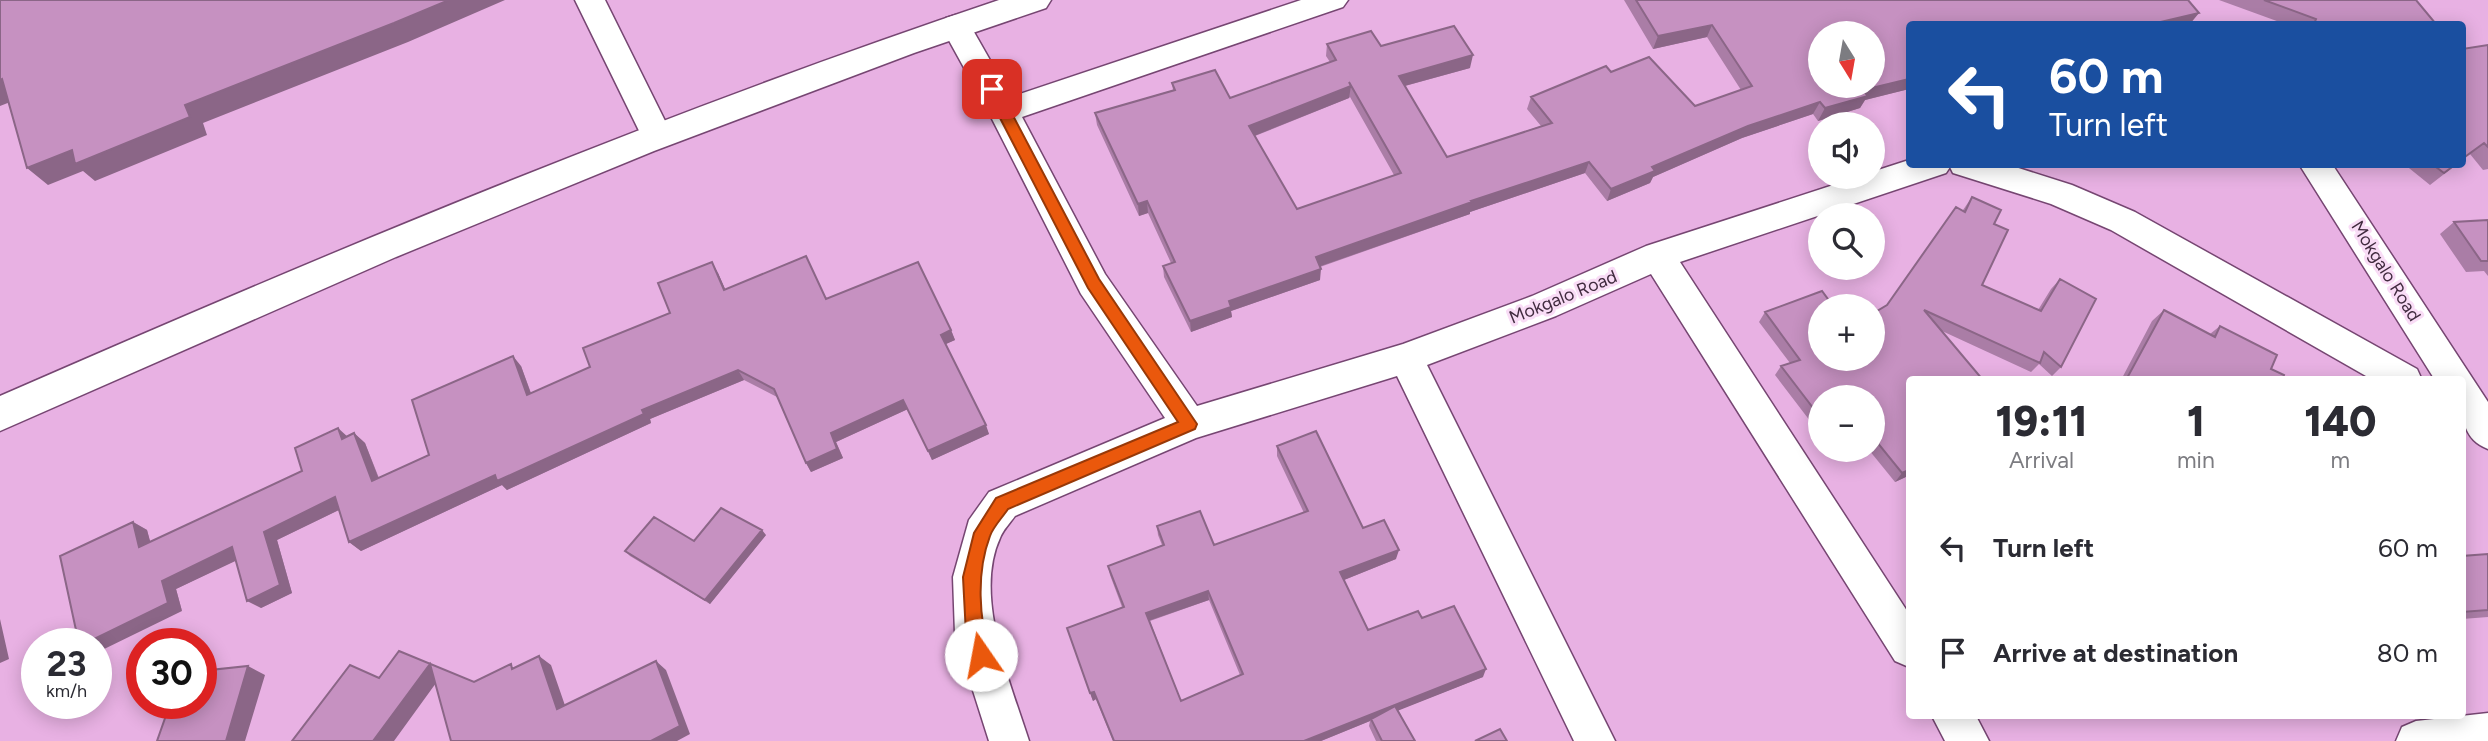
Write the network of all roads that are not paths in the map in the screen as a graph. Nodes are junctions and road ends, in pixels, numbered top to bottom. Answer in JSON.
{"nodes":[{"id":1,"x":590,"y":0,"type":"edge"},
{"id":2,"x":1035,"y":0,"type":"edge"},
{"id":3,"x":1333,"y":0,"type":"edge"},
{"id":4,"x":956,"y":26,"type":"junction"},
{"id":5,"x":1004,"y":111,"type":"junction"},
{"id":6,"x":656,"y":135,"type":"junction"},
{"id":7,"x":1923,"y":168,"type":"edge"},
{"id":8,"x":1977,"y":168,"type":"edge"},
{"id":9,"x":2318,"y":168,"type":"edge"},
{"id":10,"x":1658,"y":256,"type":"junction"},
{"id":11,"x":1406,"y":358,"type":"junction"},
{"id":12,"x":2398,"y":376,"type":"edge"},
{"id":13,"x":2451,"y":376,"type":"edge"},
{"id":14,"x":2466,"y":400,"type":"edge"},
{"id":15,"x":0,"y":414,"type":"edge"},
{"id":16,"x":2477,"y":423,"type":"edge"},
{"id":17,"x":1189,"y":424,"type":"junction"},
{"id":18,"x":1906,"y":643,"type":"edge"},
{"id":19,"x":1954,"y":719,"type":"edge"},
{"id":20,"x":2488,"y":733,"type":"edge"},
{"id":21,"x":1009,"y":741,"type":"edge"},
{"id":22,"x":1595,"y":741,"type":"edge"},
{"id":23,"x":1969,"y":741,"type":"edge"},
{"id":24,"x":2416,"y":741,"type":"edge"}],
"edges":[{"from":1,"to":6,"type":"street"},
{"from":2,"to":4,"type":"street"},
{"from":3,"to":5,"type":"street"},
{"from":4,"to":5,"type":"street"},
{"from":4,"to":6,"type":"street"},
{"from":5,"to":17,"type":"street"},
{"from":6,"to":15,"type":"street"},
{"from":7,"to":10,"type":"street","name":"Mokgalo Road"},
{"from":8,"to":12,"type":"street"},
{"from":9,"to":13,"type":"street","name":"Mokgalo Road"},
{"from":10,"to":11,"type":"street","name":"Mokgalo Road"},
{"from":10,"to":18,"type":"street"},
{"from":11,"to":17,"type":"street","name":"Mokgalo Road"},
{"from":11,"to":22,"type":"street"},
{"from":14,"to":16,"type":"street"},
{"from":17,"to":21,"type":"street","name":"Mokgalo Road"},
{"from":19,"to":23,"type":"street"},
{"from":20,"to":24,"type":"street"}]}
